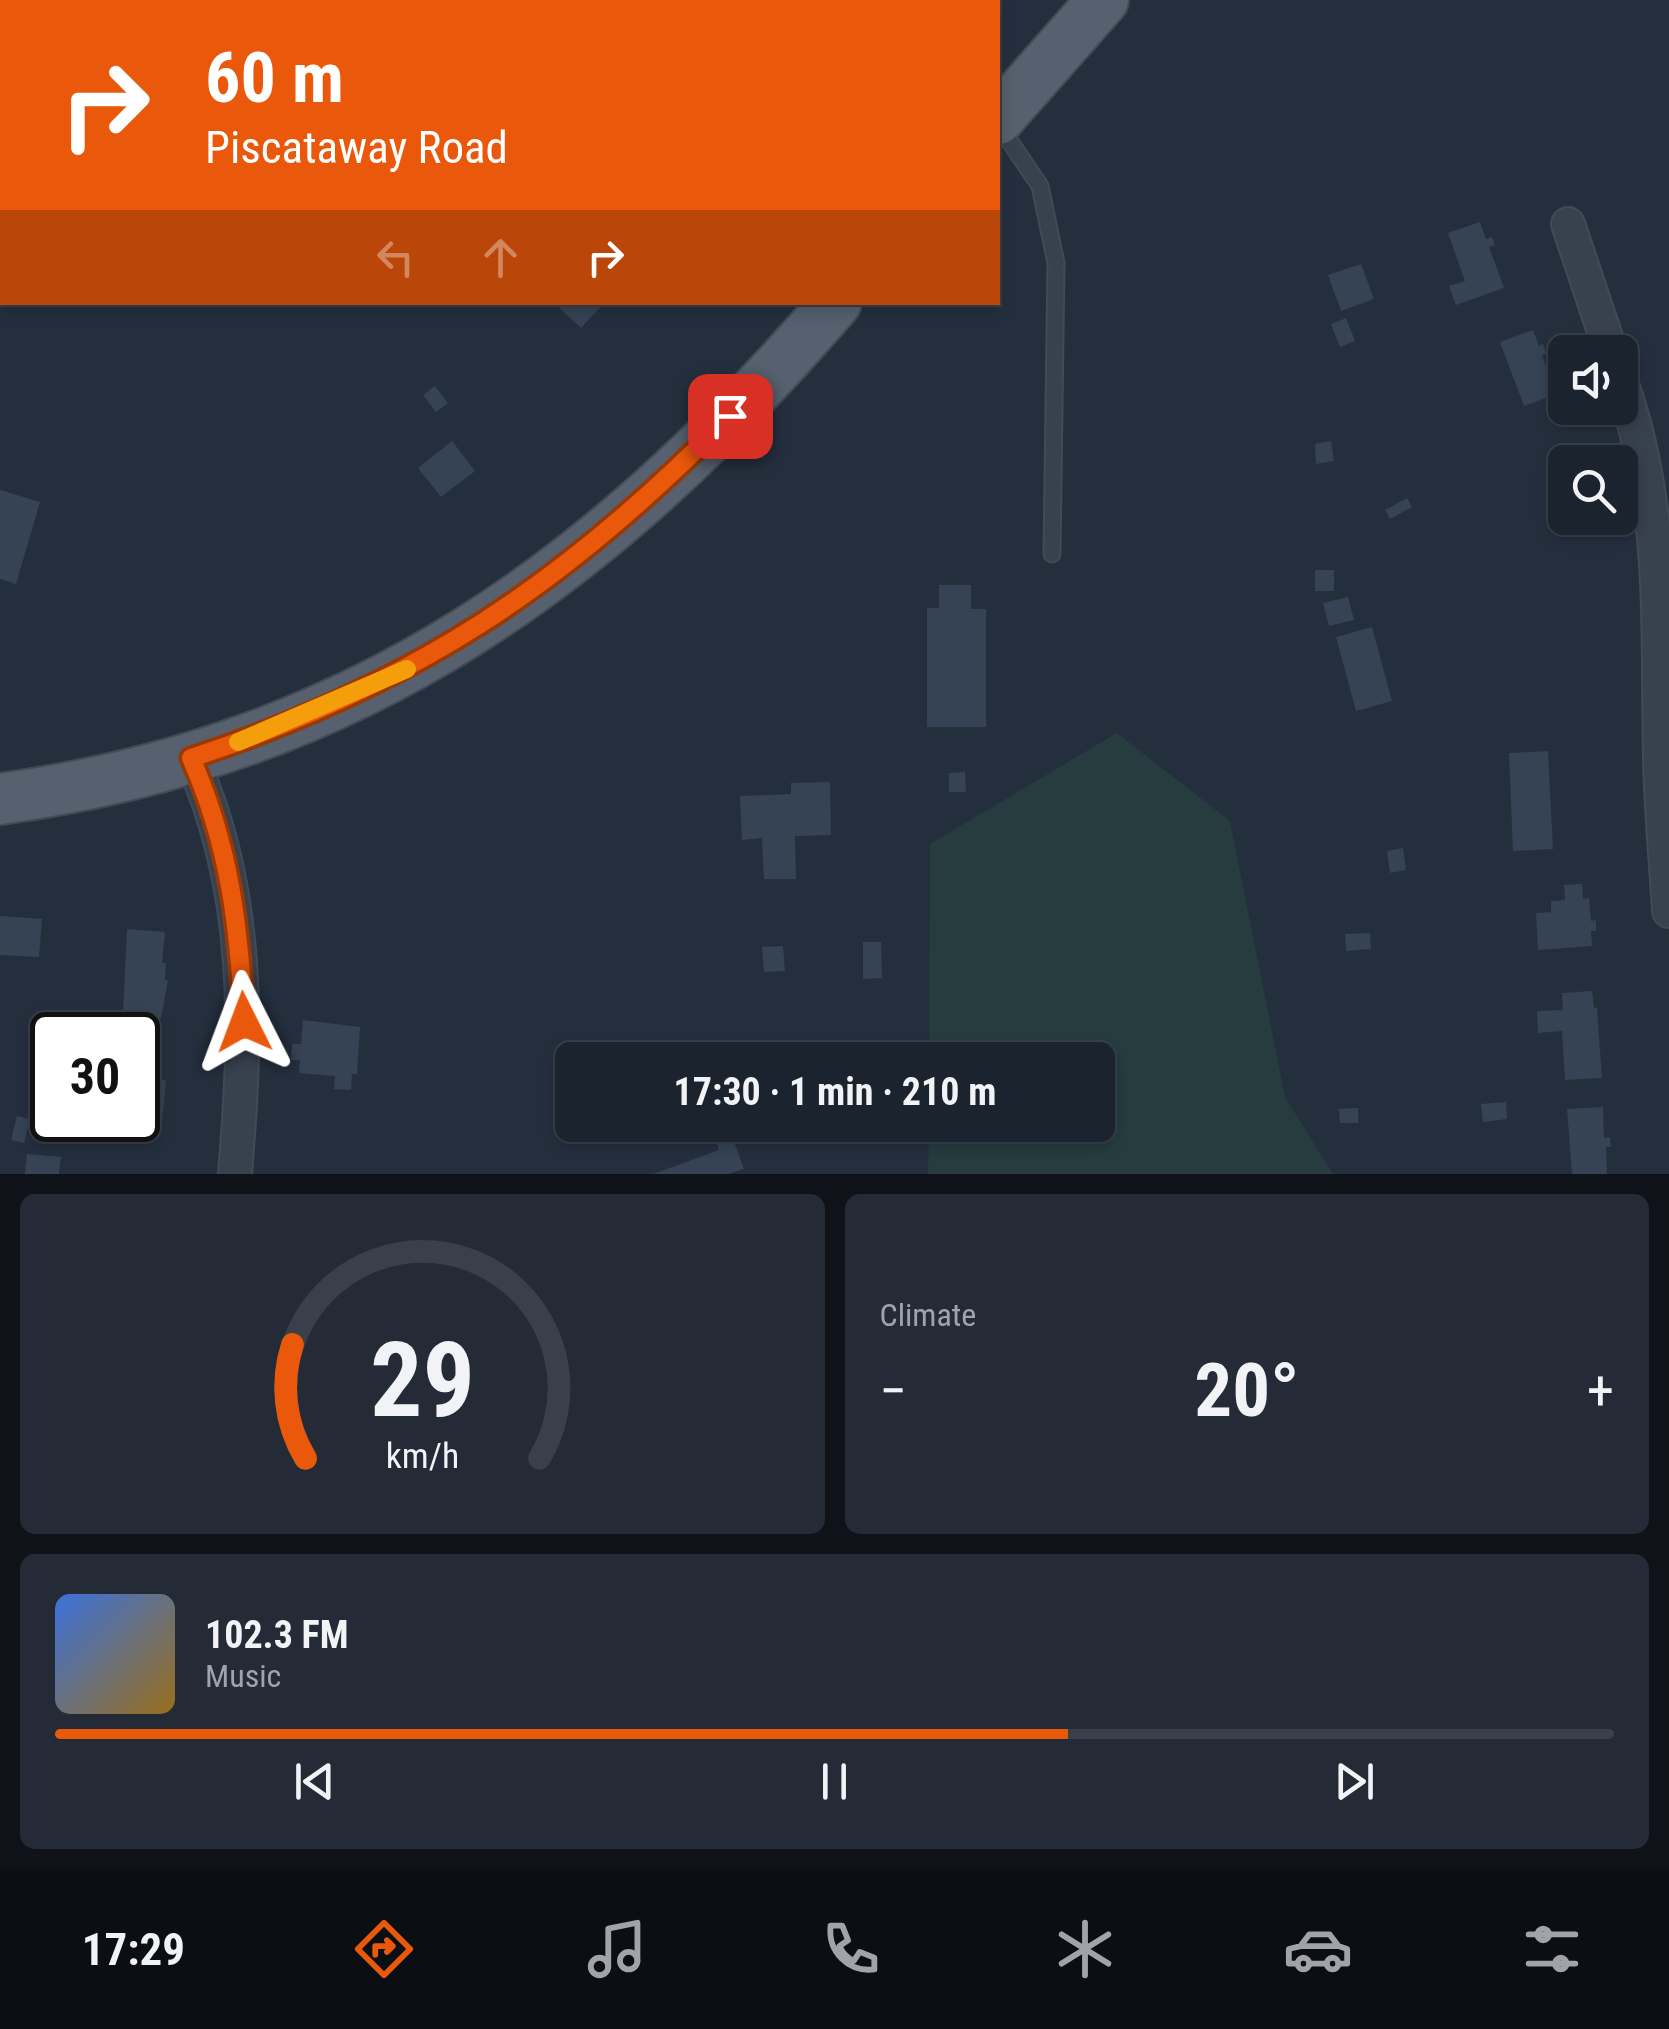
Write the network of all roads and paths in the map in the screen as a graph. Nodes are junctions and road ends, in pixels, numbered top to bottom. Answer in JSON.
{"nodes":[{"id":1,"x":1104,"y":0,"type":"edge"},
{"id":2,"x":1000,"y":119,"type":"edge"},
{"id":3,"x":1000,"y":124,"type":"edge"},
{"id":4,"x":1568,"y":224,"type":"dead end"},
{"id":5,"x":833,"y":305,"type":"edge"},
{"id":6,"x":1604,"y":335,"type":"edge"},
{"id":7,"x":1636,"y":425,"type":"edge"},
{"id":8,"x":1052,"y":554,"type":"dead end"},
{"id":9,"x":191,"y":758,"type":"junction"},
{"id":10,"x":0,"y":798,"type":"edge"},
{"id":11,"x":1669,"y":911,"type":"edge"},
{"id":12,"x":235,"y":1174,"type":"edge"}],
"edges":[{"from":1,"to":2,"type":"main road"},
{"from":3,"to":8,"type":"lane"},
{"from":4,"to":6,"type":"street"},
{"from":5,"to":9,"type":"main road"},
{"from":7,"to":11,"type":"street"},
{"from":9,"to":10,"type":"main road"},
{"from":9,"to":12,"type":"street"}]}
